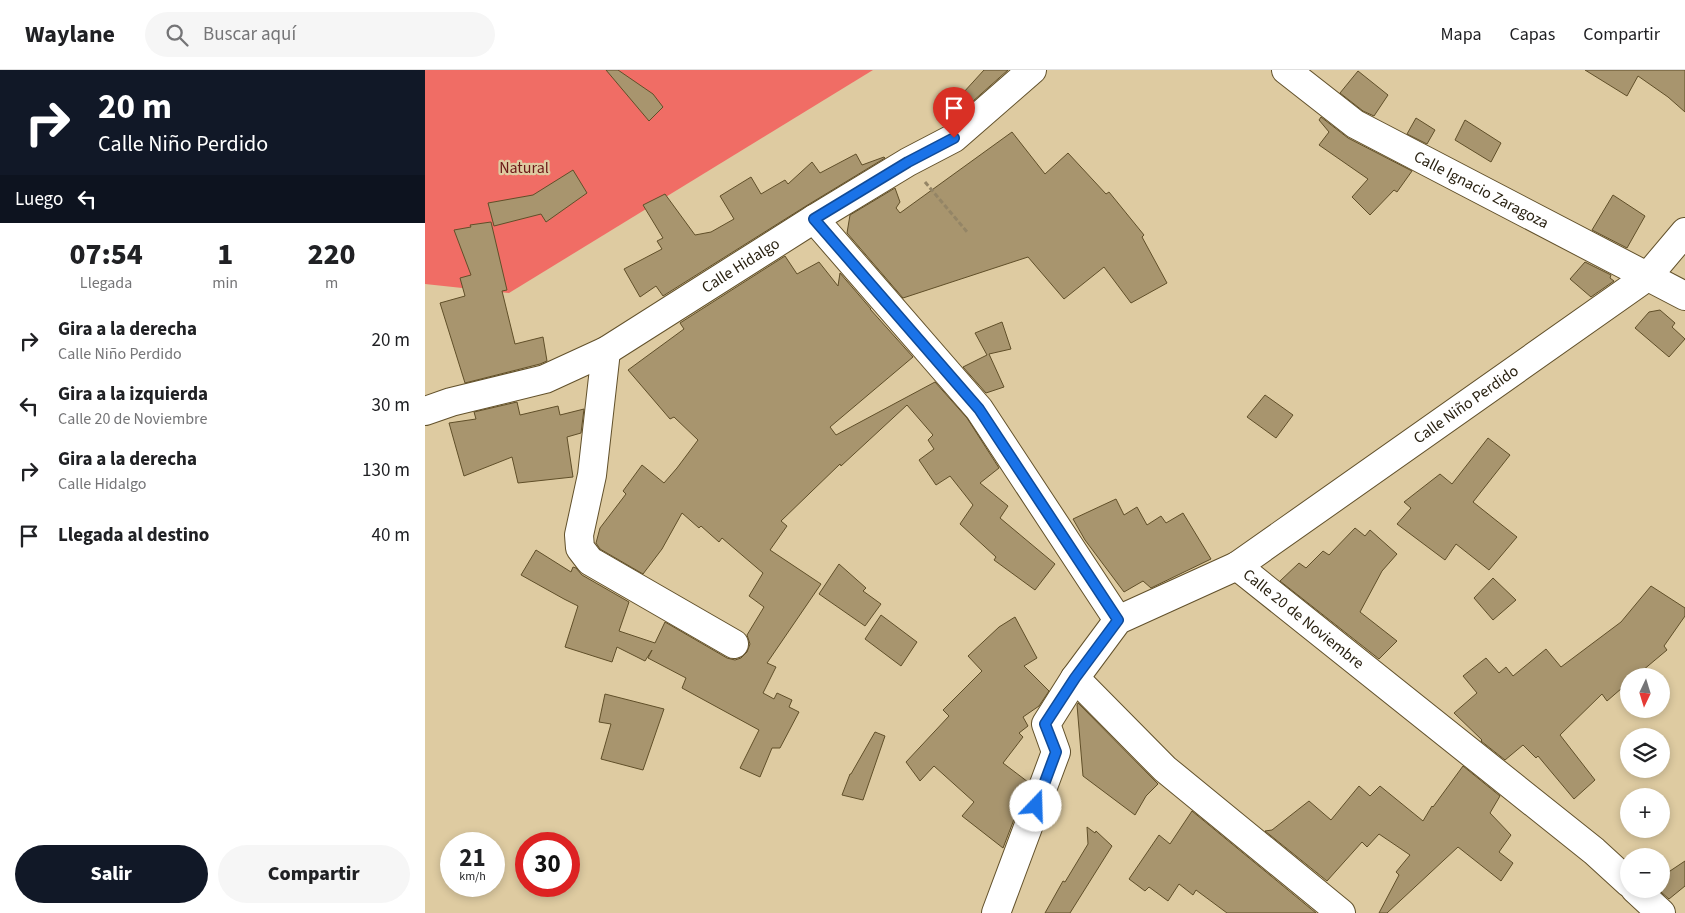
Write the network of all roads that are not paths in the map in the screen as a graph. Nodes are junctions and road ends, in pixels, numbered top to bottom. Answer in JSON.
{"nodes":[{"id":1,"x":1032,"y":70,"type":"edge"},
{"id":2,"x":1286,"y":70,"type":"edge"},
{"id":3,"x":814,"y":219,"type":"junction"},
{"id":4,"x":1685,"y":232,"type":"edge"},
{"id":5,"x":1647,"y":276,"type":"junction"},
{"id":6,"x":1685,"y":296,"type":"edge"},
{"id":7,"x":606,"y":351,"type":"junction"},
{"id":8,"x":425,"y":410,"type":"edge"},
{"id":9,"x":1237,"y":566,"type":"junction"},
{"id":10,"x":1118,"y":620,"type":"junction"},
{"id":11,"x":734,"y":644,"type":"dead end"},
{"id":12,"x":1075,"y":678,"type":"junction"},
{"id":13,"x":1620,"y":875,"type":"edge"},
{"id":14,"x":1645,"y":898,"type":"edge"},
{"id":15,"x":996,"y":913,"type":"edge"},
{"id":16,"x":1341,"y":913,"type":"edge"},
{"id":17,"x":1661,"y":913,"type":"edge"}],
"edges":[{"from":1,"to":3,"type":"street","name":"Calle Hidalgo"},
{"from":2,"to":5,"type":"street","name":"Calle Ignacio Zaragoza"},
{"from":3,"to":7,"type":"street","name":"Calle Hidalgo"},
{"from":3,"to":10,"type":"street"},
{"from":4,"to":5,"type":"street","name":"Calle Niño Perdido"},
{"from":5,"to":6,"type":"street","name":"Calle Ignacio Zaragoza"},
{"from":5,"to":9,"type":"street","name":"Calle Niño Perdido"},
{"from":7,"to":8,"type":"street","name":"Calle Hidalgo"},
{"from":7,"to":11,"type":"street"},
{"from":9,"to":10,"type":"street","name":"Calle 20 de Noviembre"},
{"from":9,"to":13,"type":"street","name":"Calle 20 de Noviembre"},
{"from":10,"to":12,"type":"street"},
{"from":12,"to":15,"type":"street"},
{"from":12,"to":16,"type":"street"},
{"from":14,"to":17,"type":"street"}]}
